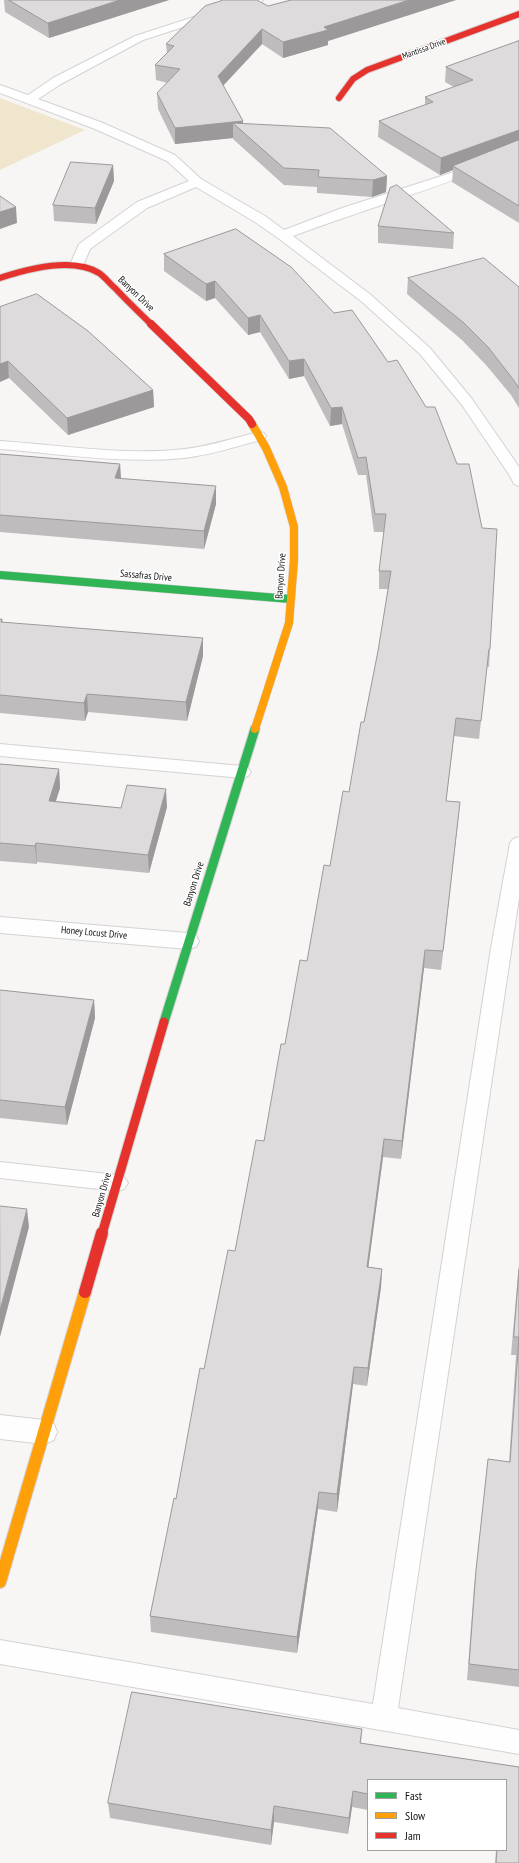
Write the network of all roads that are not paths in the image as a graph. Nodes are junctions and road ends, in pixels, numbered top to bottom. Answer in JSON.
{"nodes":[{"id":1,"x":257,"y":0,"type":"edge"},
{"id":2,"x":519,"y":14,"type":"edge"},
{"id":3,"x":0,"y":89,"type":"edge"},
{"id":4,"x":338,"y":98,"type":"dead end"},
{"id":5,"x":30,"y":99,"type":"junction"},
{"id":6,"x":519,"y":150,"type":"edge"},
{"id":7,"x":197,"y":182,"type":"junction"},
{"id":8,"x":283,"y":235,"type":"junction"},
{"id":9,"x":77,"y":265,"type":"junction"},
{"id":10,"x":0,"y":278,"type":"edge"},
{"id":11,"x":259,"y":436,"type":"junction"},
{"id":12,"x":0,"y":445,"type":"edge"},
{"id":13,"x":519,"y":478,"type":"edge"},
{"id":14,"x":0,"y":575,"type":"edge"},
{"id":15,"x":290,"y":599,"type":"junction"},
{"id":16,"x":0,"y":750,"type":"edge"},
{"id":17,"x":242,"y":772,"type":"junction"},
{"id":18,"x":519,"y":843,"type":"edge"},
{"id":19,"x":0,"y":924,"type":"edge"},
{"id":20,"x":188,"y":941,"type":"junction"},
{"id":21,"x":0,"y":1170,"type":"edge"},
{"id":22,"x":117,"y":1183,"type":"junction"},
{"id":23,"x":0,"y":1427,"type":"edge"},
{"id":24,"x":44,"y":1432,"type":"junction"},
{"id":25,"x":0,"y":1582,"type":"edge"},
{"id":26,"x":0,"y":1652,"type":"edge"},
{"id":27,"x":384,"y":1718,"type":"junction"},
{"id":28,"x":519,"y":1742,"type":"edge"}],
"edges":[{"from":1,"to":5,"type":"lane"},
{"from":2,"to":4,"type":"street","name":"Mantissa Drive"},
{"from":3,"to":5,"type":"lane"},
{"from":5,"to":7,"type":"lane"},
{"from":6,"to":8,"type":"lane"},
{"from":7,"to":8,"type":"lane"},
{"from":7,"to":9,"type":"lane"},
{"from":8,"to":13,"type":"lane"},
{"from":9,"to":10,"type":"street","name":"Banyon Drive"},
{"from":9,"to":11,"type":"street","name":"Banyon Drive"},
{"from":11,"to":12,"type":"lane"},
{"from":11,"to":15,"type":"street","name":"Banyon Drive"},
{"from":14,"to":15,"type":"street","name":"Sassafras Drive"},
{"from":15,"to":17,"type":"street","name":"Banyon Drive"},
{"from":16,"to":17,"type":"lane"},
{"from":17,"to":20,"type":"street","name":"Banyon Drive"},
{"from":18,"to":27,"type":"lane"},
{"from":19,"to":20,"type":"street","name":"Honey Locust Drive"},
{"from":20,"to":22,"type":"street","name":"Banyon Drive"},
{"from":21,"to":22,"type":"lane"},
{"from":22,"to":24,"type":"street","name":"Banyon Drive"},
{"from":23,"to":24,"type":"street"},
{"from":24,"to":25,"type":"street","name":"Banyon Drive"},
{"from":26,"to":27,"type":"lane"},
{"from":27,"to":28,"type":"lane"}]}
